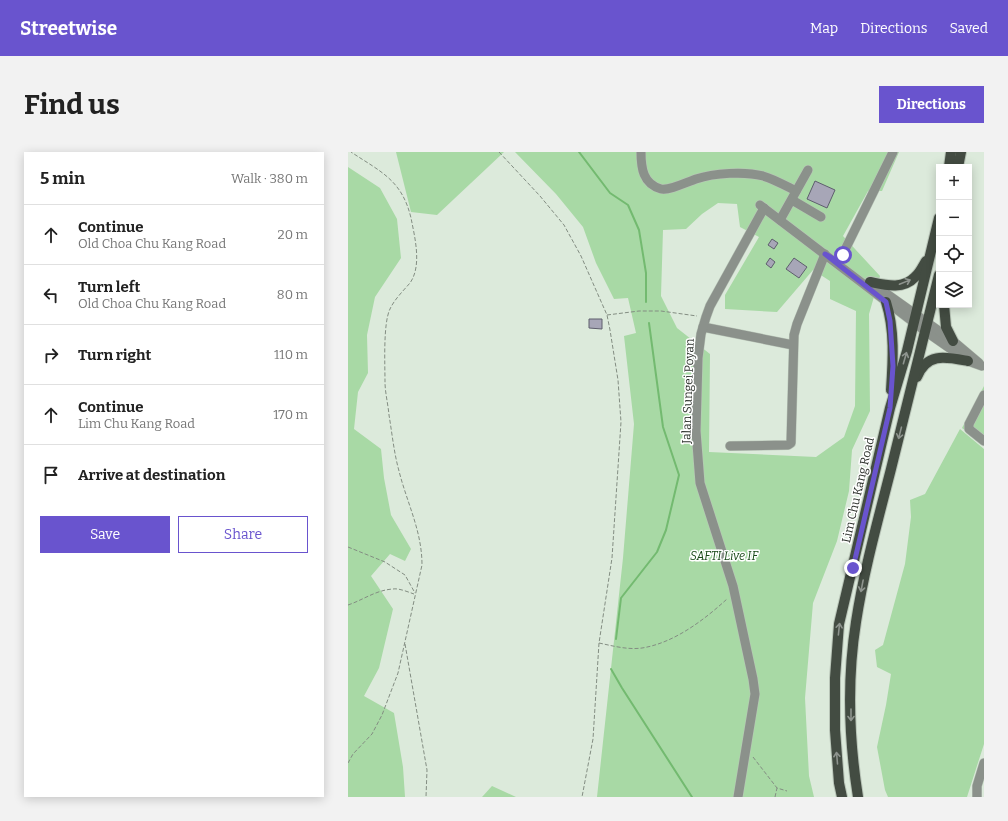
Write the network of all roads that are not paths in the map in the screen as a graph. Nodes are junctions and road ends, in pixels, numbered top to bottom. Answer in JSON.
{"nodes":[{"id":1,"x":641,"y":152,"type":"edge"},
{"id":2,"x":893,"y":152,"type":"edge"},
{"id":3,"x":951,"y":152,"type":"edge"},
{"id":4,"x":961,"y":152,"type":"edge"},
{"id":5,"x":949,"y":164,"type":"edge"},
{"id":6,"x":959,"y":164,"type":"edge"},
{"id":7,"x":808,"y":170,"type":"dead end"},
{"id":8,"x":794,"y":195,"type":"junction"},
{"id":9,"x":821,"y":217,"type":"dead end"},
{"id":10,"x":780,"y":220,"type":"junction"},
{"id":11,"x":936,"y":231,"type":"edge"},
{"id":12,"x":825,"y":254,"type":"junction"},
{"id":13,"x":930,"y":256,"type":"junction"},
{"id":14,"x":839,"y":262,"type":"junction"},
{"id":15,"x":870,"y":282,"type":"junction"},
{"id":16,"x":936,"y":287,"type":"edge"},
{"id":17,"x":886,"y":302,"type":"junction"},
{"id":18,"x":944,"y":308,"type":"edge"},
{"id":19,"x":915,"y":318,"type":"junction"},
{"id":20,"x":703,"y":327,"type":"junction"},
{"id":21,"x":926,"y":327,"type":"junction"},
{"id":22,"x":953,"y":341,"type":"junction"},
{"id":23,"x":793,"y":345,"type":"junction"},
{"id":24,"x":968,"y":361,"type":"junction"},
{"id":25,"x":983,"y":365,"type":"edge"},
{"id":26,"x":909,"y":395,"type":"junction"},
{"id":27,"x":984,"y":395,"type":"edge"},
{"id":28,"x":890,"y":408,"type":"junction"},
{"id":29,"x":984,"y":440,"type":"edge"},
{"id":30,"x":730,"y":446,"type":"dead end"},
{"id":31,"x":984,"y":763,"type":"edge"},
{"id":32,"x":738,"y":797,"type":"edge"},
{"id":33,"x":842,"y":797,"type":"edge"},
{"id":34,"x":858,"y":797,"type":"edge"},
{"id":35,"x":977,"y":797,"type":"edge"}],
"edges":[{"from":1,"to":8,"type":"street"},
{"from":2,"to":14,"type":"street"},
{"from":3,"to":5,"type":"main road"},
{"from":4,"to":6,"type":"main road"},
{"from":7,"to":8,"type":"street"},
{"from":8,"to":9,"type":"street"},
{"from":8,"to":10,"type":"street"},
{"from":10,"to":12,"type":"street"},
{"from":10,"to":20,"type":"street","name":"Jalan Sungei Poyan"},
{"from":11,"to":13,"type":"main road","name":"Lim Chu Kang Road"},
{"from":12,"to":14,"type":"street"},
{"from":12,"to":17,"type":"street"},
{"from":12,"to":23,"type":"street"},
{"from":15,"to":13,"type":"main road","one_way":true},
{"from":13,"to":19,"type":"main road","name":"Lim Chu Kang Road"},
{"from":14,"to":15,"type":"street"},
{"from":15,"to":19,"type":"street"},
{"from":16,"to":21,"type":"main road"},
{"from":17,"to":19,"type":"street"},
{"from":17,"to":28,"type":"main road"},
{"from":18,"to":22,"type":"main road"},
{"from":19,"to":21,"type":"street"},
{"from":28,"to":19,"type":"main road","name":"Lim Chu Kang Road","one_way":true},
{"from":20,"to":23,"type":"street"},
{"from":20,"to":32,"type":"street","name":"Jalan Sungei Poyan"},
{"from":21,"to":22,"type":"street"},
{"from":21,"to":24,"type":"street"},
{"from":21,"to":26,"type":"main road"},
{"from":22,"to":25,"type":"street"},
{"from":23,"to":30,"type":"street"},
{"from":24,"to":25,"type":"street"},
{"from":24,"to":26,"type":"main road"},
{"from":26,"to":34,"type":"main road","one_way":true},
{"from":27,"to":29,"type":"street"},
{"from":33,"to":28,"type":"main road","name":"Lim Chu Kang Road","one_way":true},
{"from":31,"to":35,"type":"street"}]}
